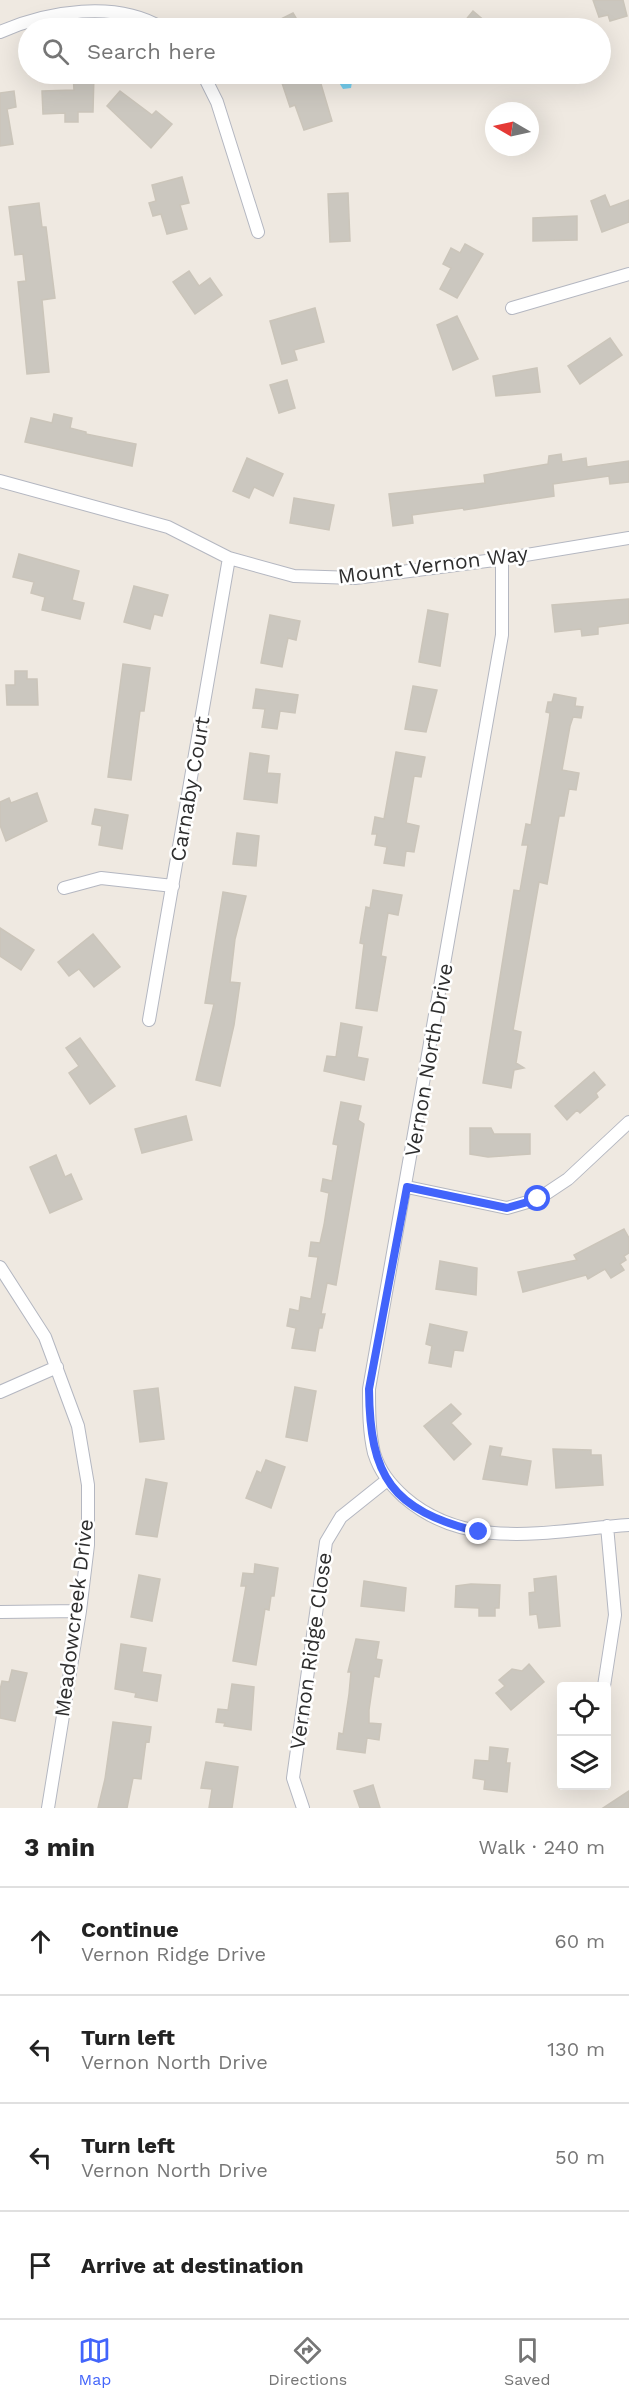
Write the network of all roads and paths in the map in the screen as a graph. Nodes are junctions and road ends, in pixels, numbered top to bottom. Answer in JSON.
{"nodes":[{"id":1,"x":32,"y":18,"type":"edge"},
{"id":2,"x":144,"y":18,"type":"edge"},
{"id":3,"x":18,"y":24,"type":"edge"},
{"id":4,"x":0,"y":32,"type":"edge"},
{"id":5,"x":208,"y":84,"type":"edge"},
{"id":6,"x":258,"y":232,"type":"dead end"},
{"id":7,"x":629,"y":274,"type":"edge"},
{"id":8,"x":512,"y":308,"type":"dead end"},
{"id":9,"x":0,"y":481,"type":"edge"},
{"id":10,"x":629,"y":538,"type":"edge"},
{"id":11,"x":229,"y":558,"type":"junction"},
{"id":12,"x":502,"y":559,"type":"junction"},
{"id":13,"x":173,"y":886,"type":"junction"},
{"id":14,"x":64,"y":888,"type":"dead end"},
{"id":15,"x":149,"y":1020,"type":"dead end"},
{"id":16,"x":629,"y":1122,"type":"edge"},
{"id":17,"x":407,"y":1187,"type":"junction"},
{"id":18,"x":0,"y":1267,"type":"edge"},
{"id":19,"x":57,"y":1367,"type":"junction"},
{"id":20,"x":0,"y":1392,"type":"edge"},
{"id":21,"x":386,"y":1481,"type":"junction"},
{"id":22,"x":629,"y":1525,"type":"edge"},
{"id":23,"x":608,"y":1526,"type":"junction"},
{"id":24,"x":80,"y":1611,"type":"junction"},
{"id":25,"x":0,"y":1612,"type":"edge"},
{"id":26,"x":605,"y":1682,"type":"edge"},
{"id":27,"x":48,"y":1808,"type":"edge"},
{"id":28,"x":303,"y":1808,"type":"edge"}],
"edges":[{"from":1,"to":2,"type":"street"},
{"from":3,"to":4,"type":"street"},
{"from":5,"to":6,"type":"street"},
{"from":7,"to":8,"type":"street"},
{"from":9,"to":11,"type":"street","name":"Mount Vernon Way"},
{"from":10,"to":12,"type":"street","name":"Mount Vernon Way"},
{"from":11,"to":12,"type":"street","name":"Mount Vernon Way"},
{"from":11,"to":13,"type":"street","name":"Carnaby Court"},
{"from":12,"to":17,"type":"street","name":"Vernon North Drive"},
{"from":13,"to":14,"type":"street"},
{"from":13,"to":15,"type":"street","name":"Carnaby Court"},
{"from":16,"to":17,"type":"street"},
{"from":17,"to":21,"type":"street","name":"Vernon North Drive"},
{"from":18,"to":19,"type":"street","name":"Meadowcreek Drive"},
{"from":19,"to":20,"type":"street"},
{"from":19,"to":24,"type":"street","name":"Meadowcreek Drive"},
{"from":21,"to":23,"type":"street","name":"Vernon North Drive"},
{"from":21,"to":28,"type":"street","name":"Vernon Ridge Close"},
{"from":22,"to":23,"type":"street","name":"Vernon North Drive"},
{"from":23,"to":26,"type":"street"},
{"from":24,"to":25,"type":"street"},
{"from":24,"to":27,"type":"street","name":"Meadowcreek Drive"}]}
